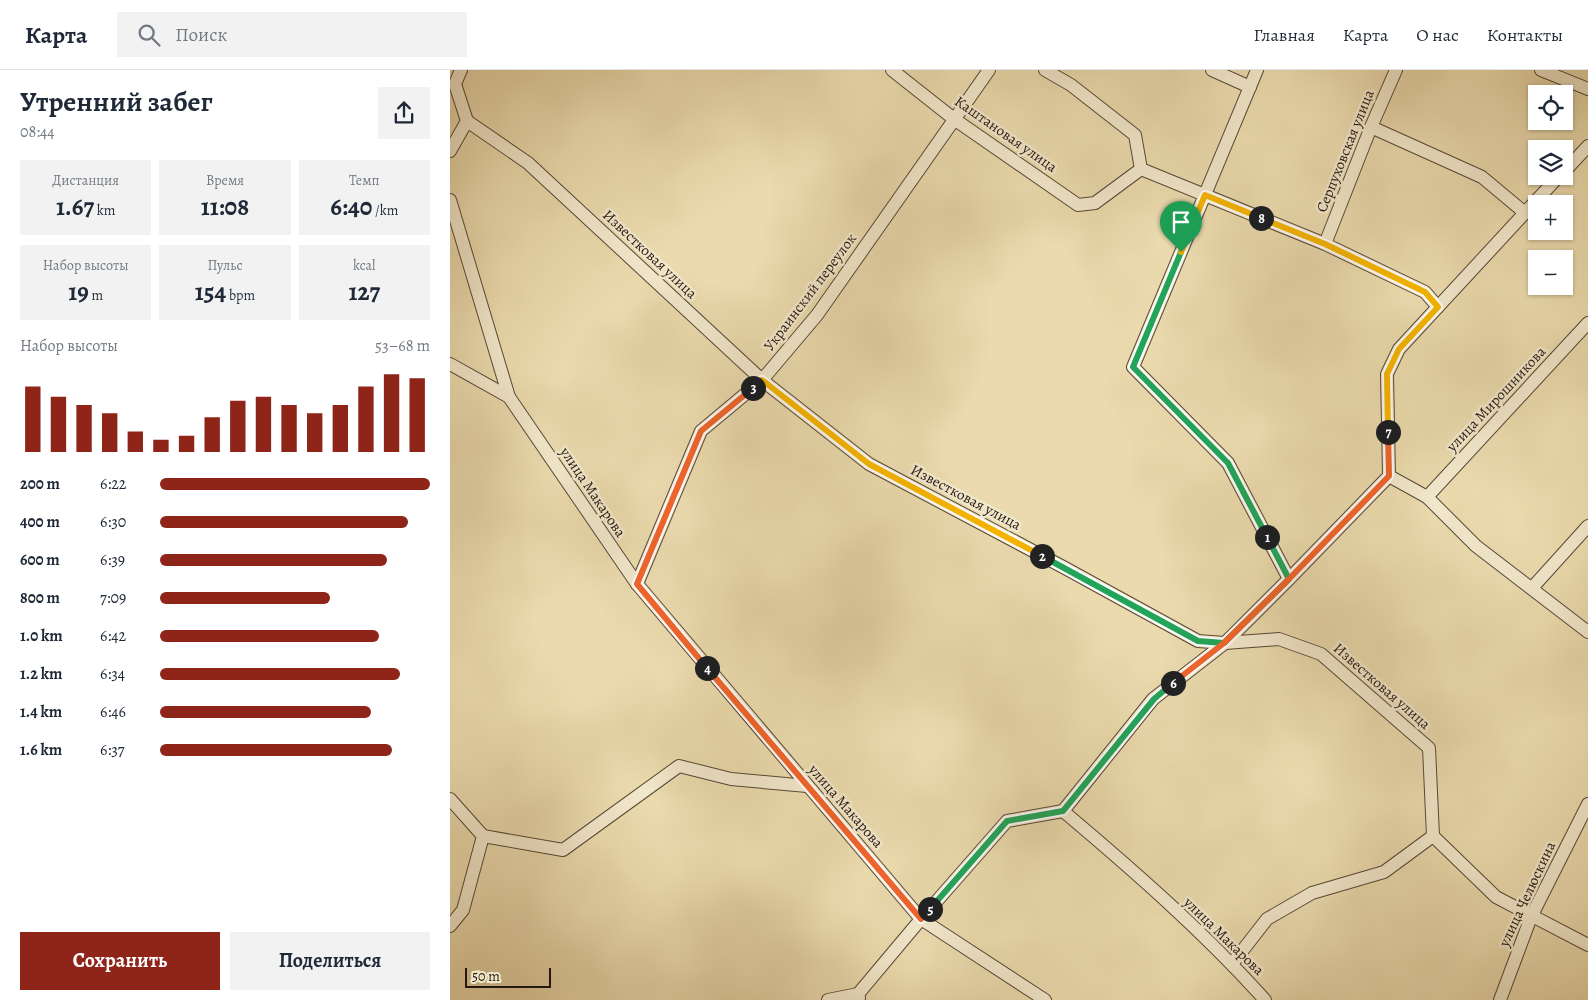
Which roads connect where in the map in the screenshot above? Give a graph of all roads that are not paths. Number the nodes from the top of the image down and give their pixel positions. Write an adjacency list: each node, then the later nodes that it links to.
1 (460, 70): 12 (street)
2 (892, 70): 11 (street, Каштановая улица)
3 (989, 70): 11 (street, Украинский переулок)
4 (1044, 70): 17 (street)
5 (1212, 70): 9 (street)
6 (1257, 70): 9 (street)
7 (1396, 70): 13 (street, Серпуховская улица)
8 (1542, 70): 10 (street)
9 (1250, 87): 19 (street)
10 (1588, 89)
11 (954, 119): 17 (street, Каштановая улица); 26 (street, Украинский переулок)
12 (468, 121): 15 (street); 26 (street, Известковая улица)
13 (1371, 127): 21 (street); 22 (street, Серпуховская улица)
14 (1588, 146): 16 (street)
15 (450, 149)
16 (1573, 162)
17 (1141, 169): 19 (street)
18 (1551, 185): 21 (street)
19 (1205, 195): 22 (street); 31 (street)
20 (450, 200): 27 (street)
21 (1525, 213): 23 (street)
22 (1325, 244): 23 (street)
23 (1438, 307): 28 (street)
24 (1588, 323): 29 (street, улица Мирошникова)
25 (450, 364): 27 (street, улица Макарова)
26 (762, 380): 32 (street, Украинский переулок); 35 (street, Известковая улица)
27 (509, 397): 32 (street, улица Макарова)
28 (1389, 476): 29 (street); 31 (street)
29 (1427, 497): 33 (street)
30 (1588, 526): 33 (street)
31 (1289, 579): 35 (street)
32 (637, 584): 36 (street, улица Макарова)
33 (1532, 588): 34 (street)
34 (1588, 632)
35 (1224, 643): 39 (street); 41 (street, Известковая улица)
36 (807, 786): 40 (street); 43 (street, улица Макарова)
37 (450, 799): 40 (street)
38 (1588, 804): 42 (street, улица Челюскина)
39 (1063, 811): 43 (street); 46 (street, улица Макарова)
40 (483, 836): 44 (street)
41 (1433, 836): 42 (street); 46 (street)
42 (1531, 917): 45 (street); 51 (street, улица Челюскина)
43 (921, 919): 47 (street); 49 (street, улица Макарова)
44 (450, 926)
45 (1588, 945)
46 (1232, 964): 50 (street, улица Макарова)
47 (857, 998): 48 (street)
48 (828, 1000)
49 (1045, 1000)
50 (1264, 1000)
51 (1500, 1000)

